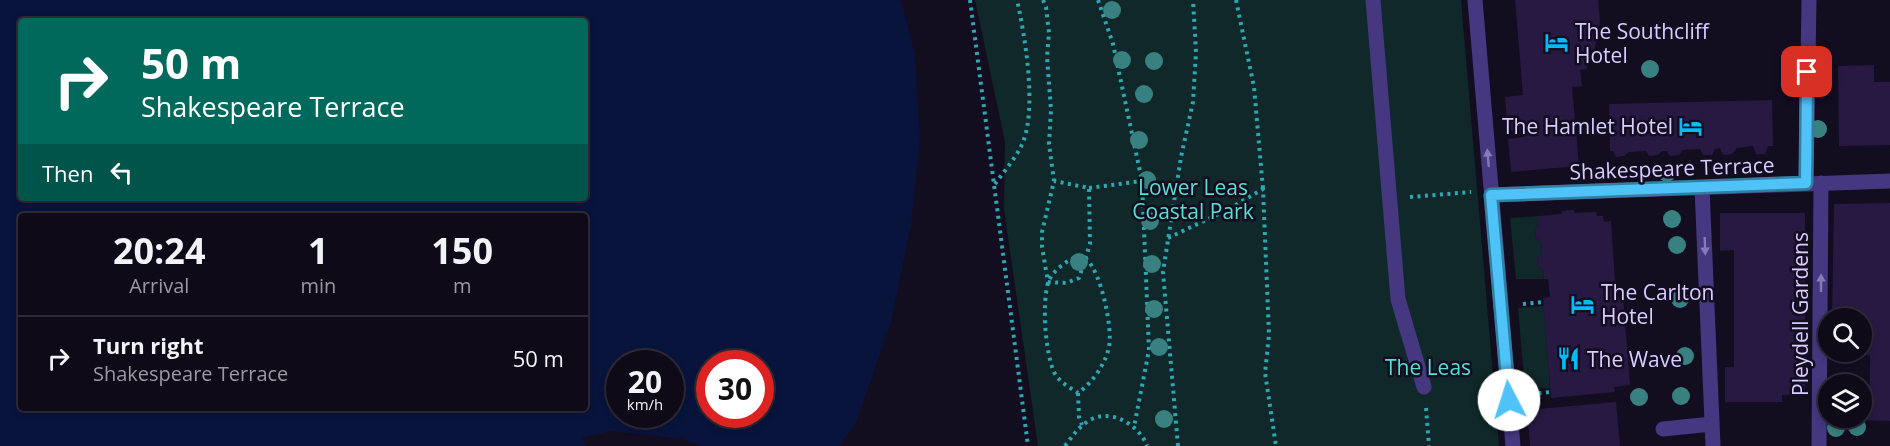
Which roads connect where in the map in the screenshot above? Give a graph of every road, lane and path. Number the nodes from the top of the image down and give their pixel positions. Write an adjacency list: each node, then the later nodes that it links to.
1 (970, 0): 14 (path)
2 (1017, 0): 14 (path)
3 (1043, 0): 10 (path)
4 (1098, 0): 11 (path)
5 (1193, 0): 20 (path)
6 (1236, 0): 17 (path)
7 (1373, 0): 25 (street)
8 (1475, 0): 18 (street, one-way to 8)
9 (1809, 0): 13 (street, Pleydell Gardens)
10 (1054, 181): 15 (path); 22 (path)
11 (1142, 181): 15 (path); 31 (path)
12 (1890, 181): 13 (street, Shakespeare Terrace)
13 (1814, 183): 16 (street, Shakespeare Terrace); 41 (street, Pleydell Gardens, one-way to 13)
14 (994, 185): 33 (path)
15 (1089, 188): 21 (path)
16 (1702, 188): 18 (street, Shakespeare Terrace); 29 (street, one-way to 29)
17 (1263, 189): 20 (path); 37 (path)
18 (1491, 195): 19 (path); 39 (street)
19 (1409, 197)
20 (1168, 238): 36 (path)
21 (1086, 259): 22 (path); 22 (path); 27 (path)
22 (1048, 282): 27 (path)
23 (1544, 302): 24 (path)
24 (1517, 304)
25 (1424, 387): 38 (path)
26 (1550, 392): 28 (path)
27 (1078, 393): 30 (path)
28 (1526, 394)
29 (1712, 424): 32 (street); 40 (street)
30 (1082, 425): 31 (path); 34 (path)
31 (1134, 427): 35 (path)
32 (1664, 429)
33 (1028, 446)
34 (1065, 446)
35 (1147, 446)
36 (1178, 446)
37 (1276, 446)
38 (1430, 446)
39 (1513, 446)
40 (1713, 446)
41 (1820, 446)

